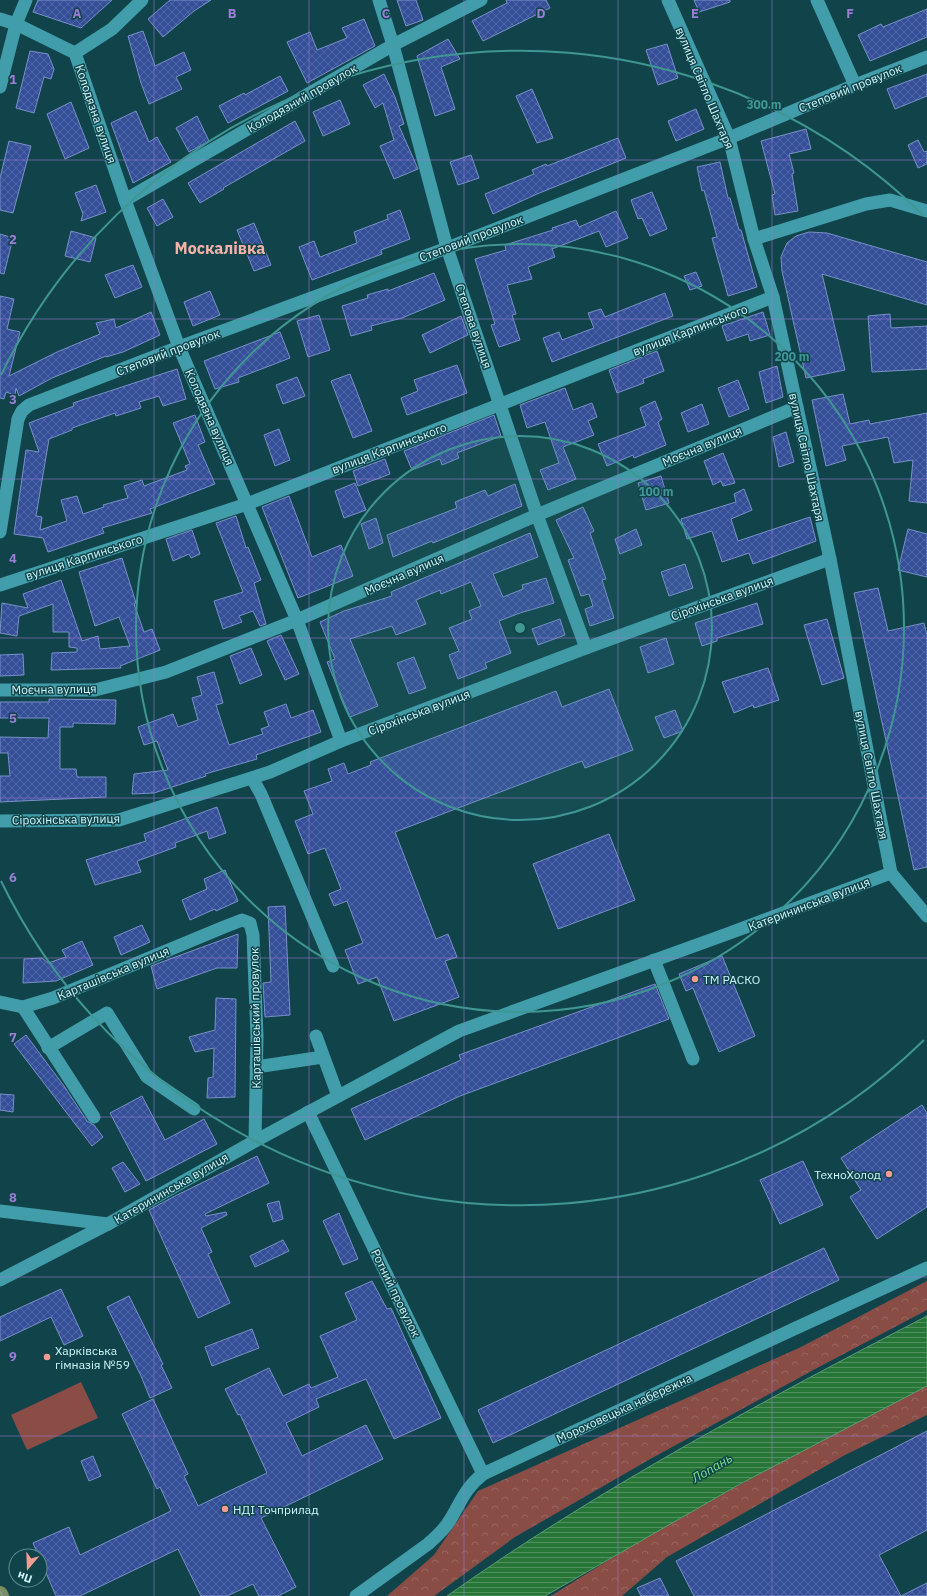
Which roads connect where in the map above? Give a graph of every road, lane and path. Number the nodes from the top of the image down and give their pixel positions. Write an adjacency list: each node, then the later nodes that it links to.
1 (26, 0): 8 (street)
2 (142, 0): 10 (street)
3 (379, 0): 9 (street, Степова вулиця)
4 (480, 0): 9 (street, Колодязний провулок)
5 (668, 0): 14 (street, вулиця Світло Шахтаря)
6 (817, 0): 12 (street)
7 (0, 19): 8 (street, Колодязна вулиця)
8 (16, 24): 10 (street, Колодязна вулиця); 13 (street)
9 (393, 45): 15 (street, Колодязний провулок); 18 (street, Степова вулиця)
10 (75, 53): 15 (street, Колодязна вулиця)
11 (927, 57): 12 (street, Степовий провулок)
12 (855, 84): 14 (street, Степовий провулок)
13 (0, 87)
14 (729, 138): 17 (street, вулиця Світло Шахтаря); 18 (street, Степовий провулок)
15 (125, 200): 20 (street, Колодязна вулиця)
16 (927, 211): 17 (street)
17 (754, 239): 19 (street, вулиця Світло Шахтаря)
18 (447, 248): 20 (street, Степовий провулок); 21 (street, Степова вулиця)
19 (773, 297): 21 (street, вулиця Карпинського); 22 (street, вулиця Світло Шахтаря)
20 (179, 347): 23 (street, Колодязна вулиця); 25 (street, Степовий провулок)
21 (500, 404): 23 (street, вулиця Карпинського); 24 (street, Степова вулиця)
22 (797, 407): 24 (street, Моєчна вулиця); 26 (street, вулиця Світло Шахтаря)
23 (247, 504): 27 (street, вулиця Карпинського); 28 (street, Колодязна вулиця)
24 (537, 515): 28 (street, Моєчна вулиця); 29 (street, Степова вулиця)
25 (0, 532)
26 (830, 559): 29 (street, Сірохінська вулиця); 34 (street, вулиця Світло Шахтаря)
27 (0, 585)
28 (297, 620): 30 (street, Моєчна вулиця); 31 (street, Колодязна вулиця)
29 (586, 648): 31 (street, Сірохінська вулиця)
30 (0, 690)
31 (341, 741): 32 (street, Сірохінська вулиця)
32 (252, 778): 33 (street, Сірохінська вулиця); 38 (street)
33 (0, 821)
34 (891, 873): 35 (street, вулиця Світло Шахтаря); 37 (street, Катерининська вулиця)
35 (927, 916)
36 (224, 926): 40 (street, Карташівська вулиця); 45 (street, Карташівський провулок)
37 (654, 960): 44 (street); 46 (street, Катерининська вулиця)
38 (333, 966)
39 (0, 1002): 40 (street)
40 (23, 1008): 42 (street)
41 (316, 1036): 43 (street)
42 (48, 1048): 47 (street); 49 (street)
43 (323, 1057): 45 (street); 46 (street)
44 (693, 1058)
45 (256, 1067): 50 (street, Карташівський провулок)
46 (338, 1096): 48 (street, Катерининська вулиця)
47 (194, 1109)
48 (308, 1112): 50 (street, Катерининська вулиця); 55 (street, Ротний провулок)
49 (94, 1117)
50 (255, 1141): 52 (street, Катерининська вулиця)
51 (0, 1211): 52 (street, Катерининська вулиця)
52 (108, 1224): 54 (street)
53 (927, 1268): 55 (street, Мороховецька набережна)
54 (0, 1280)
55 (483, 1474): 56 (street, Мороховецька набережна)
56 (356, 1596)

